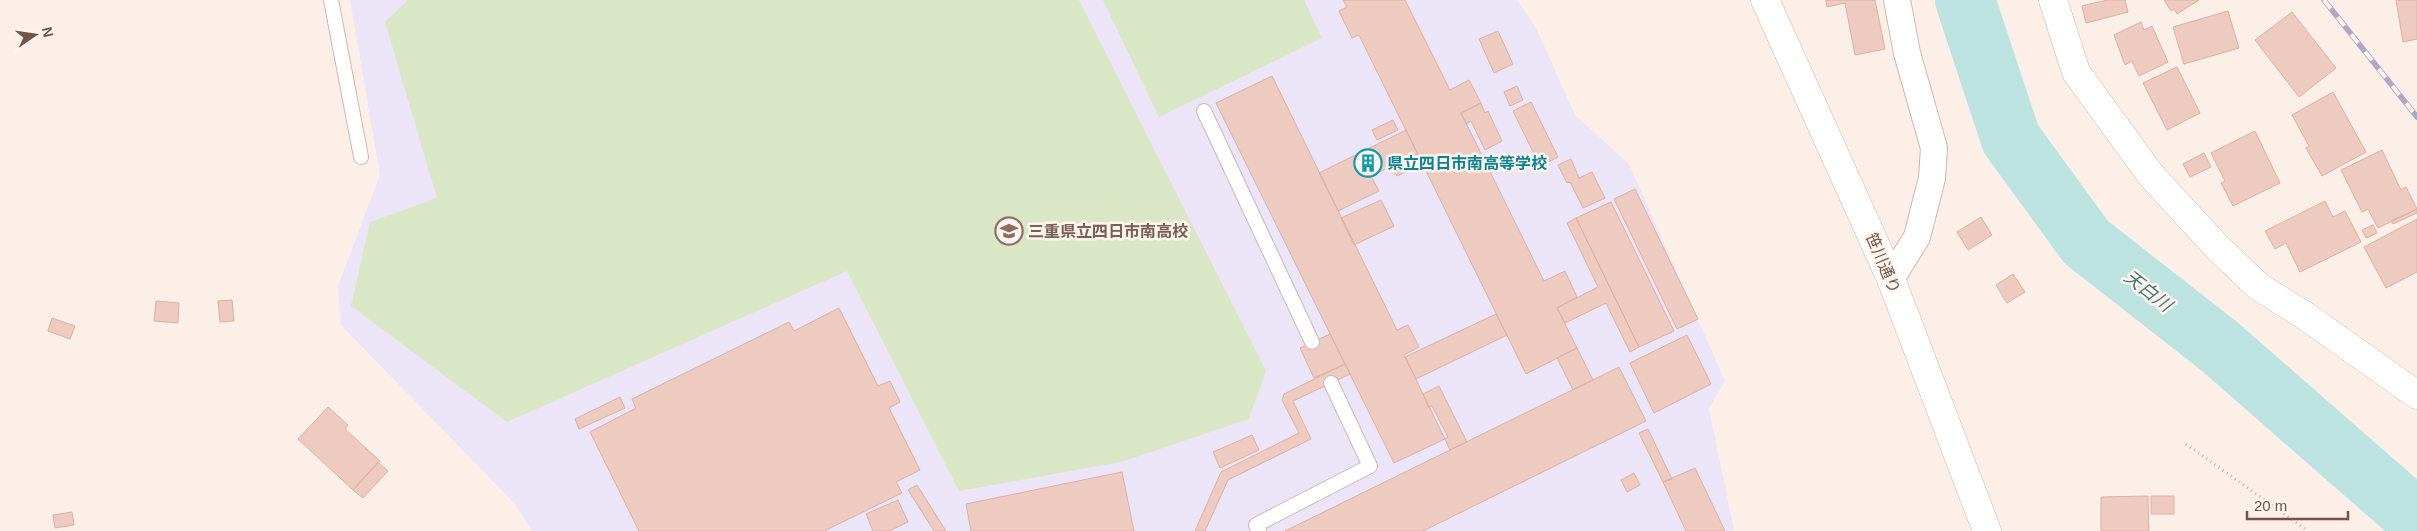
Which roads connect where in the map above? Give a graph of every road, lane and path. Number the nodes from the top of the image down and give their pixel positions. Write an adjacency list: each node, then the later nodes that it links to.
1 (331, 0): 6 (lane)
2 (1765, 0): 7 (street, 笹川通り)
3 (1897, 0): 7 (street)
4 (2053, 0): 10 (street)
5 (1204, 111): 8 (lane)
6 (361, 157)
7 (1891, 279): 13 (street, 笹川通り)
8 (1312, 342)
9 (1331, 382): 12 (lane)
10 (2417, 395)
11 (2186, 444): 14 (path)
12 (1259, 531)
13 (1987, 531)
14 (2308, 531)

